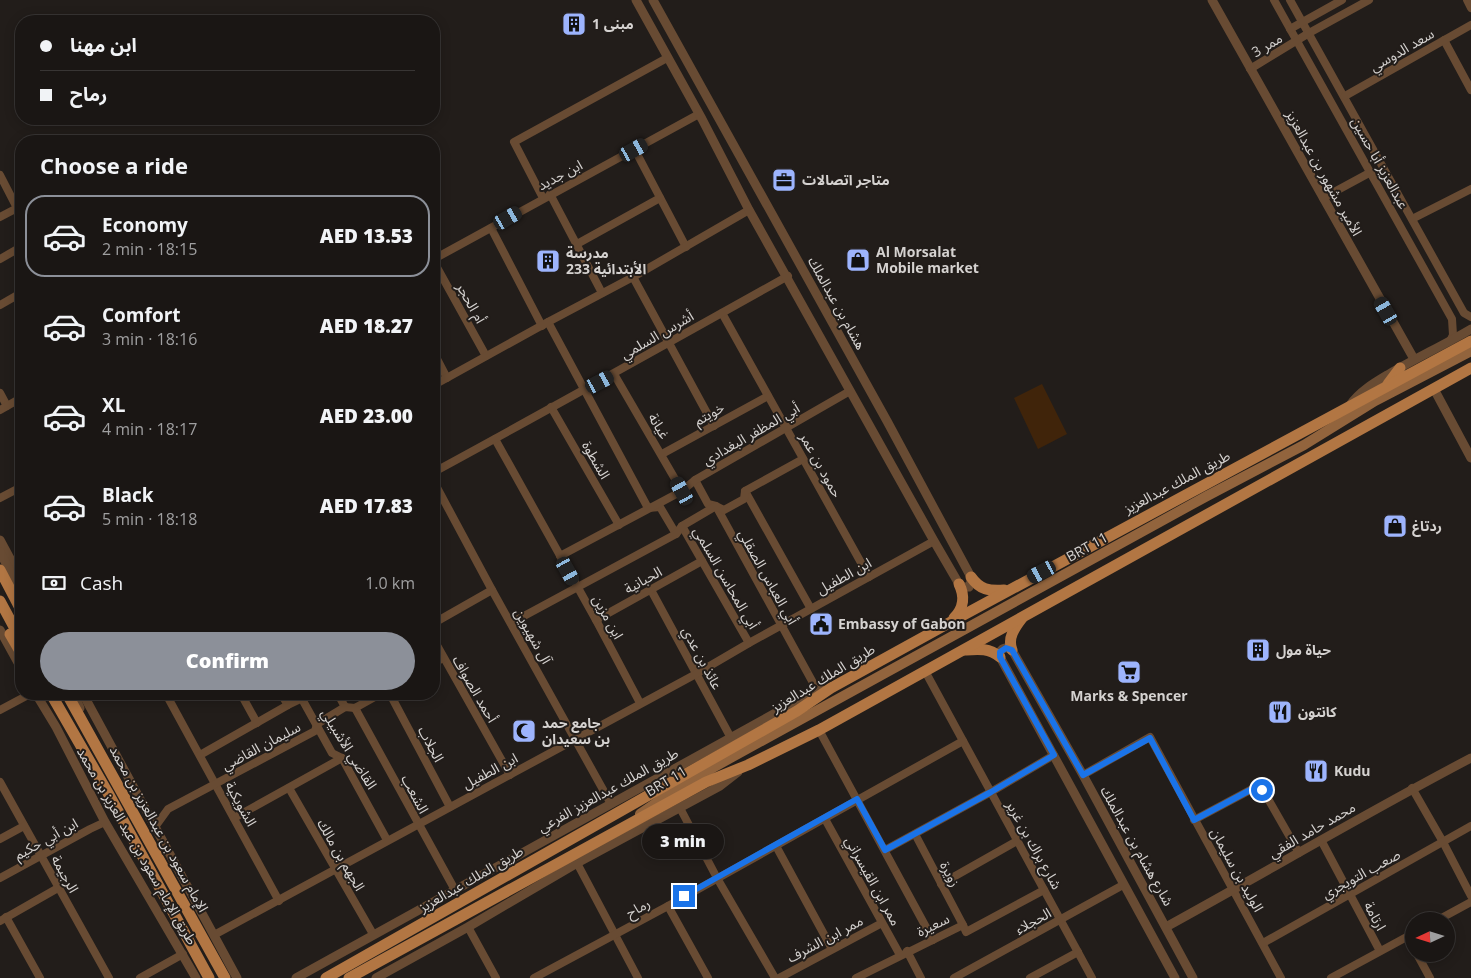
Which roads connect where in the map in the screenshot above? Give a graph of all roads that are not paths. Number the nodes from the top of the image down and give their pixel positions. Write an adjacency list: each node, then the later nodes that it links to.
1 (636, 0): 10 (street)
2 (1212, 0): 18 (street, الأمير مشهور بن عبدالعزيز)
3 (1274, 0): 13 (street, عبدالعزيز أبا حسين)
4 (1290, 0): 11 (street, عبدالعزيز أبا حسين)
5 (1342, 0): 11 (street)
6 (1369, 0): 14 (street, ممر 3)
7 (1466, 0): 9 (street)
8 (655, 4): 10 (street); 21 (street, هشام بن عبدالملك)
9 (1471, 8)
10 (645, 16): 17 (street)
11 (1302, 22): 13 (street); 14 (street, عبدالعزيز أبا حسين)
12 (1471, 25): 16 (street, سعد الدوسي)
13 (1290, 29): 15 (street, عبدالعزيز أبا حسين)
14 (1309, 34): 15 (street, ممر 3); 20 (street, عبدالعزيز أبا حسين)
15 (1297, 40): 18 (street, ممر 3); 24 (street, عبدالعزيز أبا حسين)
16 (1444, 40): 19 (street); 20 (street, سعد الدوسي)
17 (667, 58): 22 (street); 27 (street)
18 (1250, 69): 29 (street, الأمير مشهور بن عبدالعزيز)
19 (1471, 90)
20 (1345, 96): 35 (street, عبدالعزيز أبا حسين)
21 (715, 111): 22 (street); 31 (street, هشام بن عبدالملك)
22 (701, 116): 23 (street, ابن جديد); 33 (street)
23 (634, 150): 27 (street, ابن جديد); 28 (street)
24 (1371, 172): 29 (street); 50 (street, عبدالعزيز أبا حسين)
25 (0, 175): 30 (street)
26 (1471, 190): 35 (street)
27 (547, 196): 36 (street, ابن جديد); 37 (street)
28 (660, 198): 37 (street); 38 (street)
29 (1323, 198): 58 (street, الأمير مشهور بن عبدالعزيز)
30 (15, 200)
31 (768, 207): 33 (street); 102 (street, هشام بن عبدالملك)
32 (15, 209): 34 (street)
33 (751, 213): 38 (street); 43 (street)
34 (0, 217)
35 (1412, 219): 49 (street, عبدالعزيز أبا حسين)
36 (491, 228): 40 (street, ابن جديد); 51 (street)
37 (578, 244): 45 (street)
38 (686, 246): 44 (street)
39 (15, 250): 41 (street)
40 (440, 257)
41 (0, 259)
42 (440, 271): 57 (street, أم الحجر)
43 (788, 276): 48 (street, أشرس السلمي); 68 (street)
44 (633, 277): 45 (street); 55 (street)
45 (602, 293): 51 (street)
46 (15, 298): 47 (street)
47 (0, 305)
48 (722, 313): 55 (street, أشرس السلمي); 70 (street, حمود بن عمر)
49 (1467, 315): 50 (street)
50 (1452, 319): 53 (street)
51 (545, 324): 57 (street); 67 (street)
52 (1471, 329): 53 (street)
53 (1450, 341): 58 (street)
54 (1471, 341): 65 (main road, طريق الملك عبدالعزيز)
55 (668, 342): 62 (street, أشرس السلمي); 76 (street)
56 (1471, 351): 71 (main road, BRT 11)
57 (486, 356): 63 (street)
58 (1414, 359): 60 (street)
59 (440, 365): 63 (street)
60 (1400, 368): 65 (main road); 73 (street)
61 (1471, 368): 66 (main road, طريق الملك عبدالعزيز)
62 (614, 374): 67 (street, أشرس السلمي); 79 (street, غيانة)
63 (447, 378): 64 (street)
64 (440, 382)
65 (1384, 389): 71 (main road); 73 (main road, طريق الملك عبدالعزيز)
66 (1434, 389): 80 (street); 112 (main road, طريق الملك عبدالعزيز)
67 (585, 390): 74 (street, أشرس السلمي); 90 (street)
68 (850, 391): 77 (street, أبي المظفر البغدادي); 95 (street)
69 (0, 393): 75 (street)
70 (768, 396): 76 (street, خويتم); 77 (street, حمود بن عمر)
71 (1375, 401): 165 (main road, BRT 11)
72 (15, 402): 75 (street)
73 (1350, 405): 108 (main road, طريق الملك عبدالعزيز)
74 (551, 407): 78 (street, أشرس السلمي); 91 (street, الشطوة)
75 (4, 408)
76 (714, 426): 79 (street, خويتم)
77 (787, 428): 81 (street, حمود بن عمر); 83 (street, أبي المظفر البغدادي)
78 (495, 440): 82 (street, أشرس السلمي); 97 (street, ابن مزين)
79 (662, 454): 85 (street, غيانة)
80 (1471, 458)
81 (803, 459): 86 (street); 101 (street, حمود بن عمر)
82 (440, 469)
83 (695, 480): 85 (street, أبي المظفر البغدادي); 89 (street, أبي العباس الصقلي)
84 (15, 490): 88 (street)
85 (682, 491): 90 (street, أبي المظفر البغدادي)
86 (745, 491): 89 (street); 111 (street)
87 (440, 493): 106 (street, آل شهيوين)
88 (0, 498)
89 (716, 506): 92 (street); 118 (street, أبي العباس الصقلي)
90 (648, 508): 91 (street, أبي المظفر البغدادي); 93 (street, أبي المحاسن السلمي)
91 (619, 525): 97 (street, أبي المظفر البغدادي)
92 (682, 526): 93 (street); 98 (street, أبي المحاسن السلمي)
93 (676, 534): 105 (street)
94 (0, 540): 99 (street)
95 (934, 541): 101 (street, ابن الطفيل); 104 (street)
96 (0, 552): 103 (street)
97 (560, 556): 105 (street, ابن مزين)
98 (702, 561): 107 (street, الحبانية); 122 (street, أبي المحاسن السلمي)
99 (15, 568)
100 (0, 570): 109 (main road)
101 (869, 577): 111 (street, ابن الطفيل)
102 (971, 577): 104 (street); 108 (main road)
103 (15, 581)
104 (959, 584): 117 (main road)
105 (577, 586): 115 (street, ابن مزين); 116 (street)
106 (492, 590): 114 (street); 116 (street, آل شهيوين)
107 (651, 590): 115 (street, الحبانية); 131 (street, عائذ بن عدي)
108 (1008, 590): 117 (main road, طريق الملك عبدالعزيز)
109 (15, 599)
110 (0, 602): 119 (main road)
111 (811, 609): 118 (street, ابن الطفيل)
112 (1023, 615): 123 (main road, طريق الملك عبدالعزيز); 124 (main road)
113 (0, 618): 121 (main road)
114 (440, 620)
115 (596, 620): 148 (street, ابن مزين)
116 (511, 623): 157 (street, آل شهيوين)
117 (950, 623): 132 (main road, طريق الملك عبدالعزيز)
118 (780, 626): 122 (street, ابن الطفيل); 133 (street, أبي العباس الصقلي)
119 (15, 629)
120 (0, 630): 126 (street)
121 (15, 643)
122 (749, 643): 131 (street, ابن الطفيل)
123 (963, 650): 127 (main road); 130 (main road, طريق الملك عبدالعزيز)
124 (1012, 650): 127 (street); 167 (street, شارع هشام بن عبدالملك)
125 (440, 652): 128 (street, أحمد الصواف)
126 (15, 657)
127 (1000, 657): 159 (street)
128 (443, 658): 129 (street); 166 (street, أحمد الصواف)
129 (440, 660)
130 (925, 672): 155 (main road, طريق الملك عبدالعزيز); 158 (street, شارع براك بن غرير)
131 (696, 674): 148 (street, ابن الطفيل); 156 (street, عائذ بن عدي)
132 (831, 688): 133 (street, طريق الملك عبدالعزيز الفرعي); 172 (main road, طريق الملك عبدالعزيز)
133 (817, 690): 156 (street, طريق الملك عبدالعزيز الفرعي)
134 (19, 700): 152 (street)
135 (40, 700): 181 (street, طريق الإمام سعود بن عبد العزيز بن محمد)
136 (54, 700): 237 (main road, الإمام سعود بن عبدالعزيز بن محمد)
137 (70, 700): 163 (main road, الإمام سعود بن عبدالعزيز بن محمد)
138 (77, 700): 163 (street)
139 (86, 700): 186 (street, الإمام سعود بن عبدالعزيز بن محمد)
140 (169, 700): 160 (street, الشويكية)
141 (244, 700): 153 (street)
142 (285, 700): 149 (street)
143 (300, 700): 149 (street, سليمان القاضي)
144 (303, 700): 154 (street, القاضي الأشبيلي)
145 (342, 700): 150 (street)
146 (369, 700): 151 (street)
147 (393, 700): 176 (street, الجلاب)
148 (640, 703): 157 (street, ابن الطفيل)
149 (288, 705): 153 (street, سليمان القاضي)
150 (346, 707): 151 (street); 154 (street, سليمان القاضي)
151 (355, 708): 183 (street, الشعب)
152 (0, 710)
153 (256, 723): 160 (street, سليمان القاضي)
154 (317, 724): 161 (street, القاضي الأشبيلي); 169 (street, سليمان القاضي)
155 (819, 730): 164 (main road, طريق الملك عبدالعزيز); 174 (street)
156 (730, 738): 175 (street, طريق الملك عبدالعزيز الفرعي)
157 (576, 739): 166 (street, ابن الطفيل); 175 (street, آل شهيوين)
158 (963, 740): 173 (street, شارع براك بن غرير); 174 (street, رماح)
159 (1054, 755): 173 (street); 202 (street)
160 (200, 756): 169 (street, الشويكية)
161 (342, 758): 170 (street); 189 (street, القاضي الأشبيلي)
162 (1471, 758): 171 (street, محمد حامد الفقي)
163 (103, 761): 238 (main road, الإمام سعود بن عبدالعزيز بن محمد)
164 (748, 765): 177 (street); 182 (main road, طريق الملك عبدالعزيز)
165 (716, 766): 172 (main road, BRT 11); 182 (main road, BRT 11)
166 (510, 775): 176 (street, ابن الطفيل)
167 (1083, 775): 180 (street, الوليد بن سليمان); 217 (street, شارع هشام بن عبدالملك)
168 (0, 782): 184 (street, الرجيمة)
169 (215, 785): 178 (street, الشويكية); 186 (street, سليمان القاضي)
170 (289, 788): 178 (street); 198 (street, الجهم بن مالك)
171 (1412, 788): 190 (street, محمد حامد الفقي); 192 (street)
172 (655, 791): 241 (main road, طريق الملك عبدالعزيز)
173 (991, 792): 187 (street); 191 (street, شارع براك بن غرير)
174 (857, 799): 179 (street, رماح); 194 (street)
175 (611, 804): 204 (street, طريق الملك عبدالعزيز الفرعي)
176 (450, 807): 183 (street, ابن الطفيل)
177 (680, 808): 197 (street); 200 (street)
178 (234, 818): 209 (street, الشويكية)
179 (825, 818): 193 (street, رماح); 215 (street, ممر ابن القيسراني)
180 (1194, 820): 195 (street); 206 (street, الوليد بن سليمان)
181 (105, 822): 196 (street, ابن أبي حكيم); 229 (street, طريق الإمام سعود بن عبد العزيز بن محمد)
182 (631, 822): 242 (main road, طريق الملك عبدالعزيز)
183 (418, 825): 189 (street, ابن الطفيل); 204 (street, الشعب)
184 (24, 826): 188 (street); 196 (street, الرجيمة)
185 (1471, 826): 192 (street, صعب التويجري)
186 (155, 827): 220 (street, الإمام سعود بن عبدالعزيز بن محمد)
187 (915, 834): 194 (street); 201 (street, زويرة)
188 (0, 839)
189 (388, 840): 198 (street, ابن الطفيل)
190 (1321, 840): 195 (street, محمد حامد الفقي); 207 (street, ارتامة)
191 (1017, 841): 201 (street); 205 (street, شارع براك بن غرير)
192 (1443, 842): 207 (street, صعب التويجري); 208 (street)
193 (776, 846): 200 (street, رماح); 225 (street)
194 (885, 850): 223 (street)
195 (1300, 853): 206 (street, محمد حامد الفقي)
196 (41, 856): 199 (street, ابن أبي حكيم); 203 (street, الرجيمة)
197 (577, 863): 218 (street); 221 (street)
198 (335, 871): 209 (street, ابن الطفيل); 219 (street, الجهم بن مالك)
199 (0, 878)
200 (717, 878): 211 (street, رماح); 248 (street)
201 (941, 884): 216 (street, زويرة)
202 (1123, 885): 214 (street, الحجلاء); 254 (street)
203 (58, 888): 213 (street); 234 (street, الرجيمة)
204 (454, 890): 219 (street, طريق الملك عبدالعزيز الفرعي)
205 (1044, 890): 214 (street, شارع براك بن غرير); 216 (street, سعيرة)
206 (1233, 890): 217 (street, محمد حامد الفقي); 224 (street, الوليد بن سليمان)
207 (1350, 895): 224 (street, صعب التويجري); 226 (street, ارتامة)
208 (1471, 896)
209 (279, 901): 220 (street, ابن الطفيل)
210 (1471, 902): 212 (street)
211 (668, 906): 221 (street, رماح); 247 (street)
212 (1453, 912)
213 (3, 919): 233 (street)
214 (1061, 920): 227 (street, شارع براك بن غرير); 232 (street, الحجلاء)
215 (882, 923): 225 (street, ممر ابن الشرف); 228 (street, ممر ابن القيسراني)
216 (963, 924): 223 (street, سعيرة)
217 (1166, 926): 255 (street, شارع هشام بن عبدالملك)
218 (468, 927): 231 (street); 244 (street)
219 (373, 934): 240 (street, طريق الملك عبدالعزيز الفرعي)
220 (214, 935): 239 (street, الإمام سعود بن عبدالعزيز بن محمد)
221 (614, 935): 245 (street, رماح); 246 (street)
222 (1405, 938): 226 (street)
223 (933, 940): 228 (street, سعيرة)
224 (1263, 943): 256 (street, الوليد بن سليمان)
225 (832, 949): 249 (street, ممر ابن الشرف)
226 (1380, 951): 257 (street)
227 (1078, 952): 252 (street); 253 (street, شارع براك بن غرير)
228 (903, 953): 250 (street, سعيرة); 251 (street, ممر ابن القيسراني)
229 (183, 954): 235 (street); 236 (street, طريق الإمام سعود بن عبد العزيز بن محمد)
230 (1421, 962): 258 (street)
231 (392, 974): 243 (street)
232 (959, 977)
233 (40, 978)
234 (109, 978)
235 (140, 978)
236 (196, 978)
237 (209, 978)
238 (225, 978)
239 (237, 978)
240 (296, 978)
241 (326, 978)
242 (349, 978)
243 (376, 978)
244 (496, 978)
245 (534, 978)
246 (638, 978)
247 (708, 978)
248 (775, 978)
249 (779, 978)
250 (856, 978)
251 (921, 978)
252 (1030, 978)
253 (1092, 978)
254 (1175, 978)
255 (1194, 978)
256 (1281, 978)
257 (1330, 978)
258 (1430, 978)

